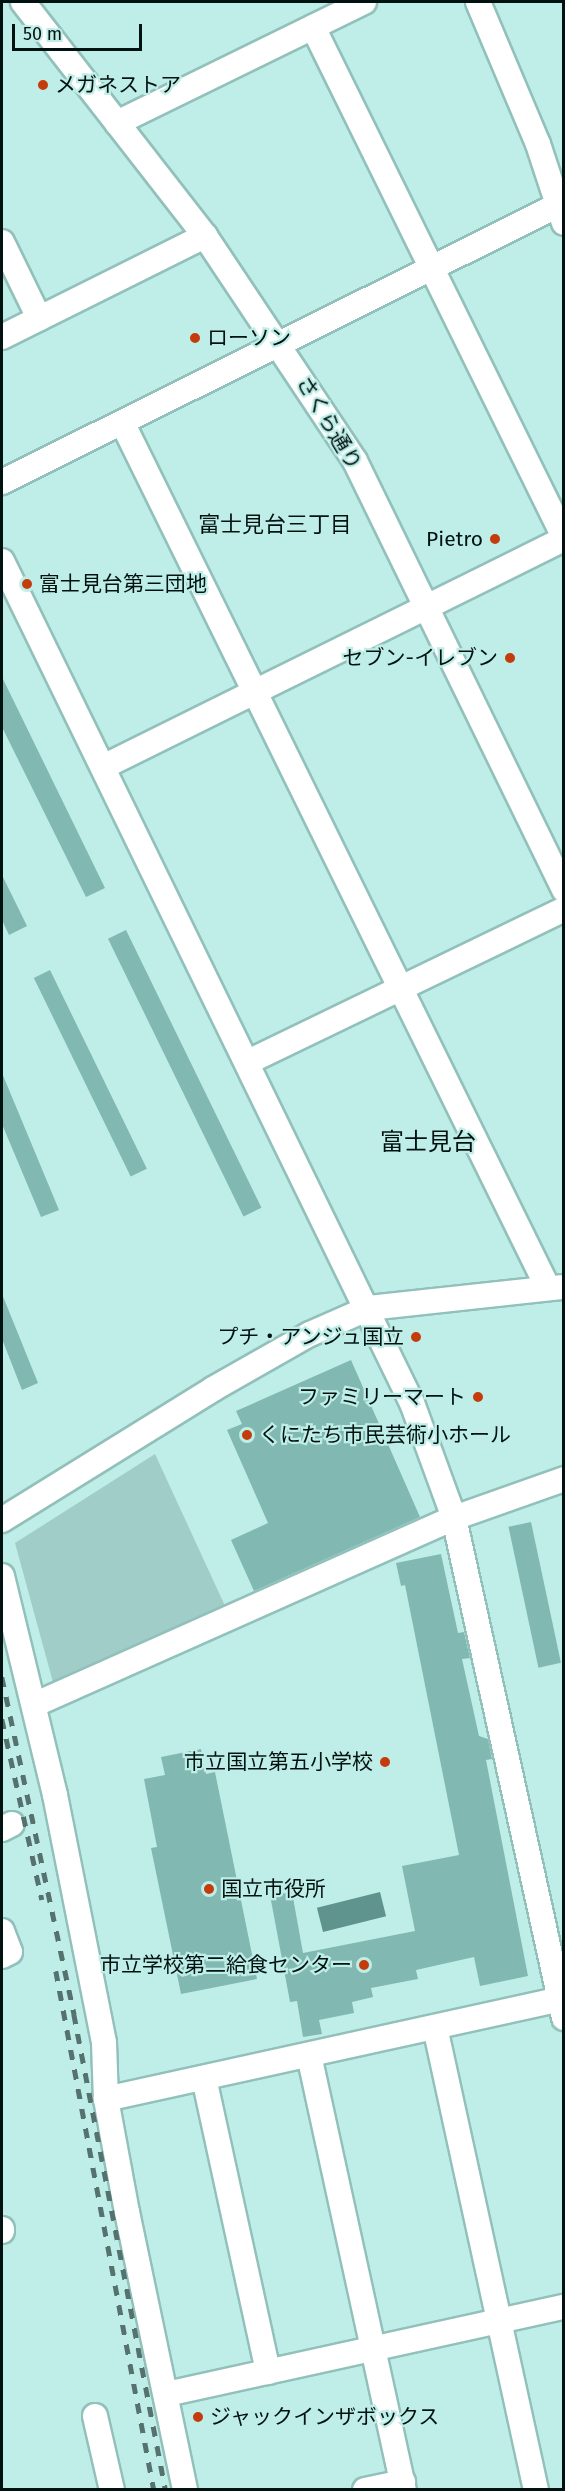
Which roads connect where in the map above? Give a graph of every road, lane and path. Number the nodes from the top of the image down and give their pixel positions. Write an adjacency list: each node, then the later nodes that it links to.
1 (15, 2): 5 (street)
2 (23, 2): 7 (street, さくら通り)
3 (364, 2): 6 (street)
4 (485, 4): 8 (street)
5 (2, 8)
6 (313, 27): 7 (street); 11 (street)
7 (117, 123): 9 (street, さくら通り)
8 (562, 210): 11 (street)
9 (205, 236): 12 (street); 14 (street, さくら通り)
10 (2, 242): 12 (street)
11 (432, 269): 14 (street); 17 (street)
12 (39, 318): 13 (street)
13 (2, 337)
14 (280, 344): 15 (street); 19 (street, さくら通り)
15 (123, 424): 16 (street); 20 (street)
16 (2, 482)
17 (564, 538): 19 (street)
18 (2, 561): 21 (street)
19 (424, 607): 20 (street); 22 (street, さくら通り)
20 (255, 692): 21 (street); 24 (street)
21 (103, 766): 25 (street)
22 (560, 874)
23 (564, 909): 24 (street)
24 (400, 987): 25 (street); 26 (street)
25 (248, 1062): 27 (street)
26 (556, 1287): 27 (street)
27 (369, 1308): 29 (street); 30 (street)
28 (564, 1479): 29 (street)
29 (454, 1518): 32 (street); 35 (street)
30 (2, 1520)
31 (2, 1576): 32 (street)
32 (36, 1704): 39 (street)
33 (2, 1931): 34 (street)
34 (2, 1956)
35 (562, 2006): 36 (street)
36 (435, 2028): 37 (street); 41 (street)
37 (309, 2055): 38 (street); 42 (street)
38 (204, 2078): 39 (street); 43 (street)
39 (106, 2099): 44 (street)
40 (564, 2307): 41 (street)
41 (503, 2320): 42 (street); 50 (street)
42 (375, 2348): 43 (street); 46 (street)
43 (268, 2372): 44 (street)
44 (167, 2394): 48 (street)
45 (95, 2416): 47 (street)
46 (403, 2486): 49 (street)
47 (112, 2490)
48 (185, 2490)
49 (365, 2490)
50 (536, 2490)

